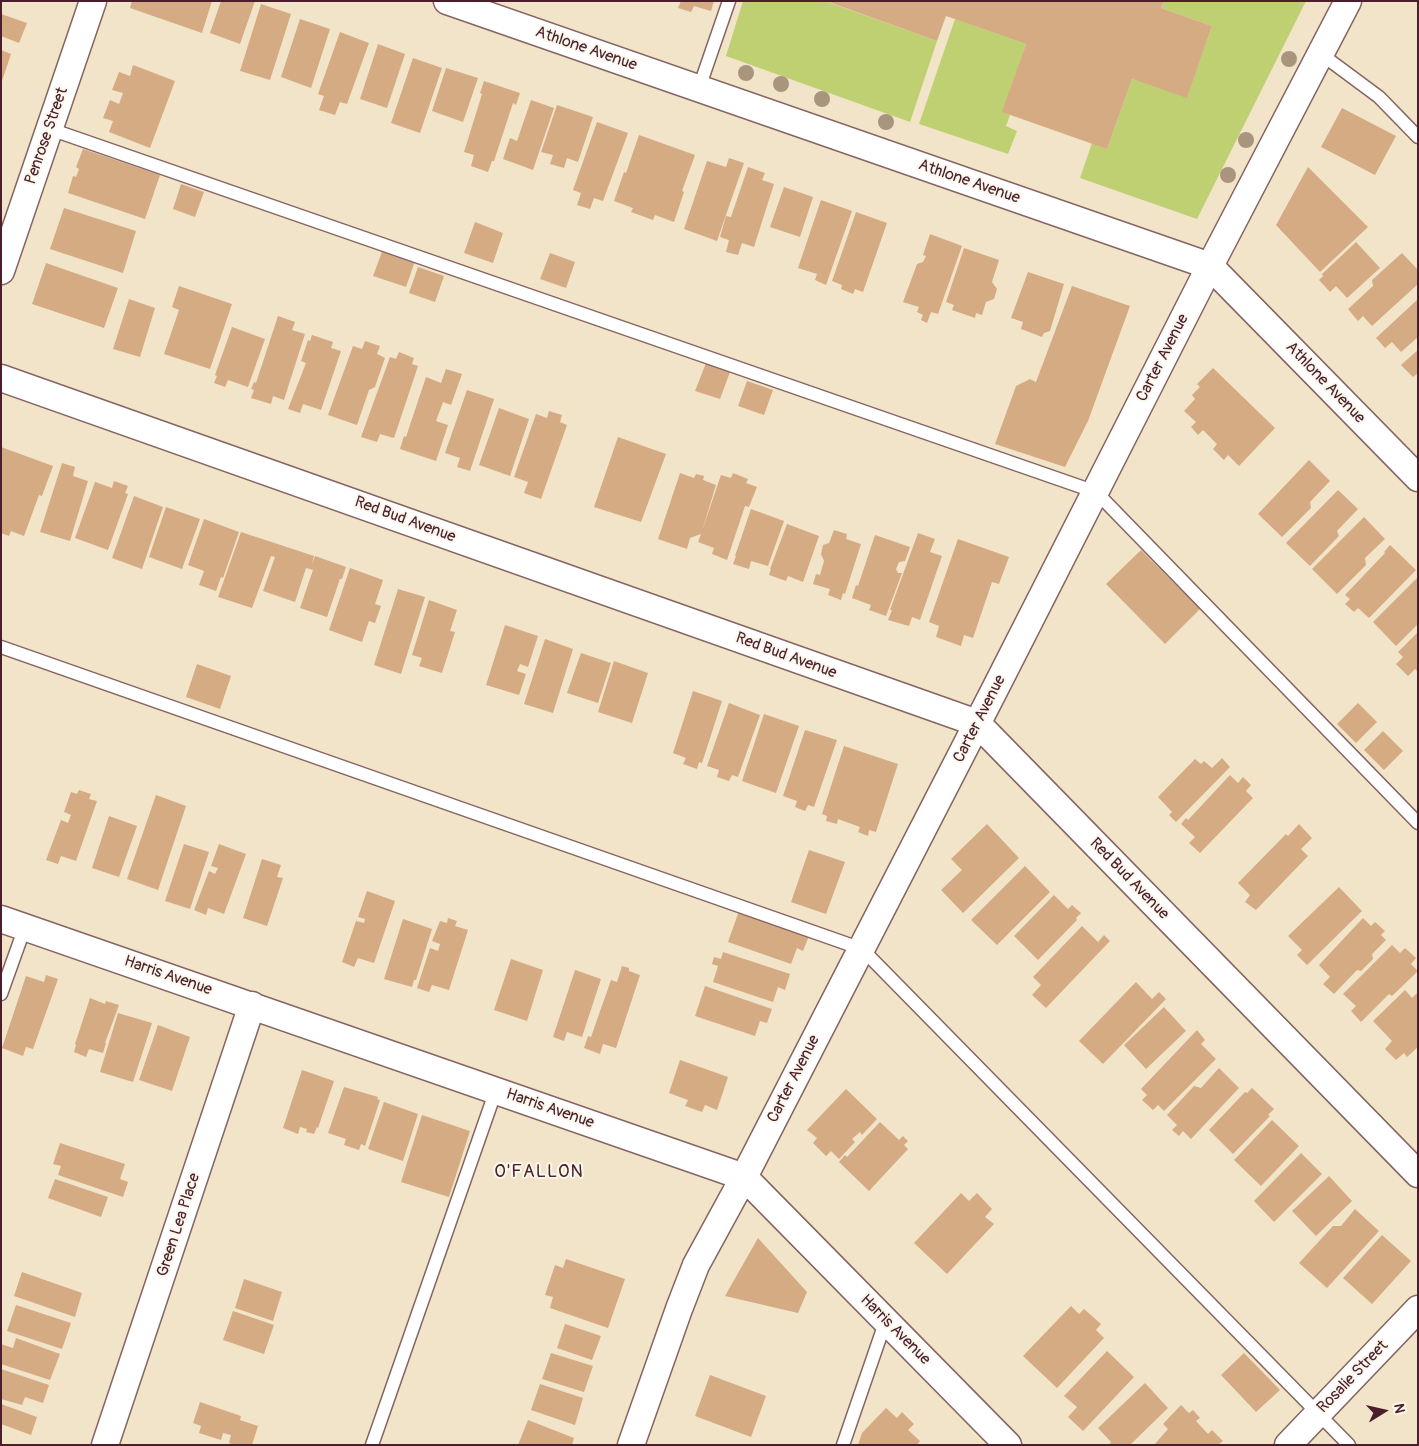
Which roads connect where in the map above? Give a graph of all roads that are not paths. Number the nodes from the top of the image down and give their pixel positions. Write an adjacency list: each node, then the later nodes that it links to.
1 (93, 1): 7 (street, Penrose Street)
2 (447, 1): 6 (street, Athlone Avenue)
3 (729, 1): 6 (lane)
4 (1348, 1): 5 (street, Carter Avenue)
5 (1321, 54): 8 (lane); 9 (street, Carter Avenue)
6 (699, 88): 9 (street, Athlone Avenue)
7 (50, 129): 10 (street, Penrose Street); 13 (lane)
8 (1418, 136)
9 (1210, 266): 12 (street, Athlone Avenue); 13 (street, Carter Avenue)
10 (1, 271)
11 (1, 378): 15 (street, Red Bud Avenue)
12 (1418, 478)
13 (1096, 492): 15 (street, Carter Avenue); 16 (lane)
14 (1, 647): 18 (lane)
15 (977, 723): 18 (street, Carter Avenue); 22 (street, Red Bud Avenue)
16 (1418, 822)
17 (13, 923): 19 (lane); 20 (street, Harris Avenue)
18 (862, 949): 23 (street, Carter Avenue); 26 (lane)
19 (1, 994)
20 (252, 1005): 21 (street, Harris Avenue); 27 (street, Green Lea Place)
21 (496, 1090): 23 (street, Harris Avenue); 28 (lane)
22 (1418, 1174)
23 (744, 1177): 25 (street, Harris Avenue); 29 (street, Carter Avenue)
24 (1418, 1310): 26 (street, Rosalie Street)
25 (886, 1320): 30 (lane); 31 (street, Harris Avenue)
26 (1318, 1413): 32 (street, Rosalie Street); 33 (lane)
27 (105, 1445)
28 (372, 1445)
29 (631, 1445)
30 (843, 1445)
31 (1008, 1445)
32 (1288, 1445)
33 (1349, 1445)

